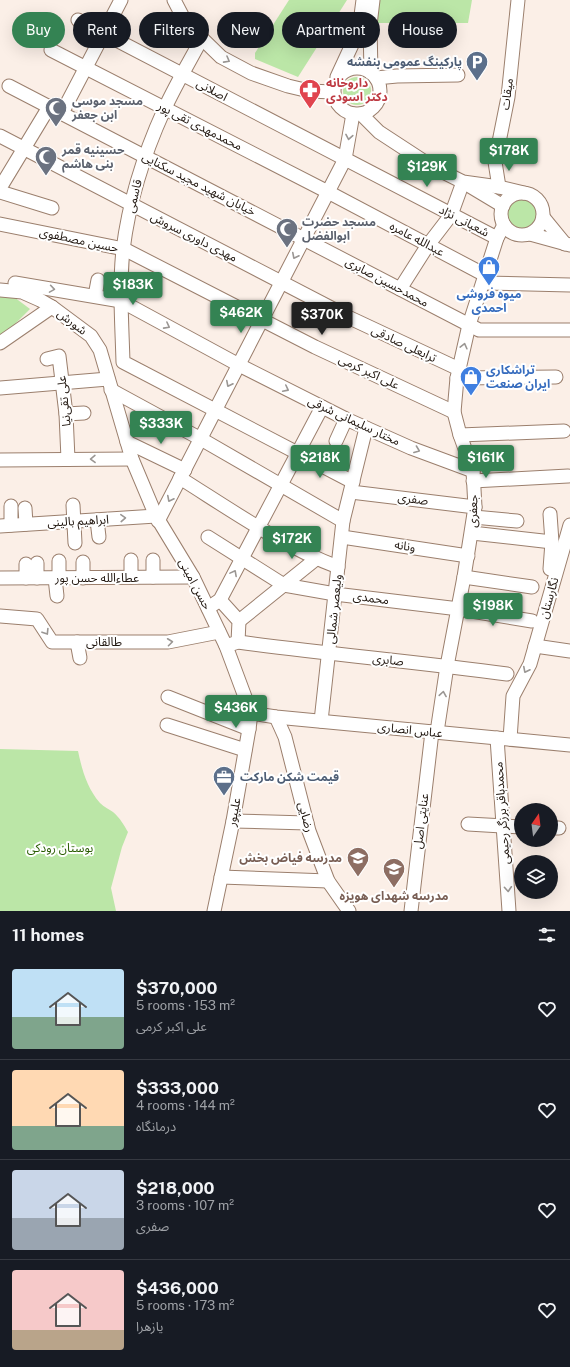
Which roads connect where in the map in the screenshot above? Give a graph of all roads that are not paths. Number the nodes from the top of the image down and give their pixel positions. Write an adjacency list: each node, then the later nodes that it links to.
1 (122, 0): 6 (street)
2 (174, 0): 16 (street, one-way to 16)
3 (363, 0): 16 (street)
4 (373, 0): 14 (street)
5 (518, 0): 25 (street, میقات)
6 (115, 12)
7 (131, 47): 12 (street, اصلانی)
8 (96, 48): 11 (street)
9 (197, 48): 12 (street, قاسمی)
10 (51, 50): 11 (street, محمدمهدی تقی پور)
11 (86, 68): 18 (street, محمدمهدی تقی پور); 19 (street)
12 (183, 74): 18 (street, قاسمی); 24 (street, اصلانی)
13 (458, 75): 14 (street)
14 (373, 76): 16 (street); 20 (street)
15 (8, 86): 17 (street, خیابان شهید مجید سکنایی)
16 (334, 88): 20 (street)
17 (50, 107): 19 (street, خیابان شهید مجید سکنایی); 22 (street)
18 (165, 108): 23 (street, قاسمی); 31 (street, محمدمهدی تقی پور)
19 (62, 113): 23 (street, خیابان شهید مجید سکنایی)
20 (357, 114): 24 (street, one-way to 24); 26 (street)
21 (0, 136): 22 (street, مهدی داوری سروش)
22 (24, 148): 29 (street); 33 (street, مهدی داوری سروش)
23 (145, 156): 33 (street, قاسمی); 42 (street, خیابان شهید مجید سکنایی)
24 (345, 159): 31 (street); 36 (street, شعبانی نژاد)
25 (495, 162): 27 (street); 28 (street, میقات)
26 (463, 182): 27 (street); 34 (street); 36 (street)
27 (479, 184): 28 (street)
28 (499, 187): 32 (street)
29 (0, 188)
30 (0, 192): 35 (street)
31 (328, 192): 42 (street); 43 (street, عبدالله عامره)
32 (524, 193): 34 (street); 37 (street)
33 (131, 204): 45 (street, قاسمی); 49 (street, مهدی داوری سروش)
34 (503, 206): 39 (street)
35 (52, 208)
36 (451, 215): 41 (street, شعبانی نژاد); 43 (street)
37 (543, 217): 40 (street); 44 (street)
38 (0, 224): 45 (street, حسین مصطفوی)
39 (504, 225): 40 (street); 41 (street, جعفری)
40 (530, 234): 44 (street)
41 (497, 238): 46 (street, جعفری)
42 (304, 239): 49 (street, one-way to 49); 51 (street, محمدحسین صابری)
43 (428, 245): 46 (street, عبدالله عامره); 51 (street)
44 (568, 245)
45 (124, 249): 54 (street, قاسمی); 58 (street, حسین مصطفوی)
46 (484, 279): 50 (street); 59 (street, جعفری)
47 (98, 280): 53 (street)
48 (0, 281): 53 (street, مختار سلیمانی شرقی, one-way to 53)
49 (282, 282): 56 (street); 58 (street)
50 (570, 284)
51 (400, 289): 59 (street, محمدحسین صابری)
52 (0, 290): 55 (street, شورش)
53 (95, 296): 54 (street, مختار سلیمانی شرقی)
54 (121, 301): 63 (street, مختار سلیمانی شرقی, one-way to 63); 70 (street, قاسمی)
55 (52, 307): 61 (street); 67 (street, شورش)
56 (335, 310)
57 (350, 318): 64 (street, ترابعلی صادقی)
58 (262, 320): 63 (street); 71 (street, علی اکبر کرمی)
59 (469, 325): 60 (street, محمدحسین صابری); 64 (street, جعفری, one-way to 59)
60 (570, 330)
61 (0, 343)
62 (47, 359): 66 (street, علی تقی‌نیا)
63 (239, 365): 69 (street, مختار سلیمانی شرقی, one-way to 69); 70 (street, one-way to 70)
64 (458, 373): 65 (street); 71 (street, جعفری)
65 (556, 377)
66 (62, 383): 67 (street); 68 (street); 73 (street, علی تقی‌نیا)
67 (110, 385): 78 (street); 80 (street, حسن امینی)
68 (0, 388)
69 (322, 407): 74 (street, مختار سلیمانی شرقی); 81 (street)
70 (216, 410): 78 (street); 81 (street)
71 (454, 412): 77 (street, جعفری)
72 (84, 413): 73 (street)
73 (66, 414): 82 (street, علی تقی‌نیا)
74 (346, 419): 75 (street, مختار سلیمانی شرقی); 79 (street)
75 (366, 428): 86 (street, مختار سلیمانی شرقی, one-way to 86); 89 (street, ولیعصر شمالی)
76 (564, 431): 77 (street)
77 (460, 435): 86 (street, جعفری)
78 (201, 439): 85 (street); 88 (street)
79 (336, 441)
80 (127, 442): 83 (street, حسن امینی); 85 (street)
81 (298, 453): 88 (street); 89 (street, صفری)
82 (68, 459): 83 (street, one-way to 82); 84 (street)
83 (132, 459): 95 (street, حسن امینی)
84 (0, 460)
85 (182, 474): 95 (street, one-way to 95); 103 (street)
86 (473, 476): 87 (street); 93 (street, جعفری)
87 (568, 476)
88 (281, 485): 99 (street); 103 (street)
89 (352, 487): 93 (street, صفری); 99 (street, ولیعصر شمالی)
90 (72, 505): 97 (street)
91 (11, 506): 101 (street)
92 (25, 508): 100 (street)
93 (475, 512): 98 (street); 104 (street, جعفری)
94 (550, 514): 108 (street)
95 (157, 519): 96 (street, ابراهیم بالینی, one-way to 95); 123 (street, حسن امینی)
96 (97, 520): 97 (street, ابراهیم بالینی); 105 (street)
97 (74, 521): 100 (street, ابراهیم بالینی); 109 (street)
98 (517, 521)
99 (343, 522): 107 (street, ولیعصر شمالی)
100 (26, 524): 101 (street, ابراهیم بالینی)
101 (6, 525)
102 (570, 525): 110 (street, نگارستان)
103 (259, 527): 112 (street); 113 (street)
104 (472, 533): 108 (street); 111 (street, جعفری)
105 (99, 537)
106 (208, 537): 112 (street)
107 (342, 537): 111 (street, ونانه); 119 (street, ولیعصر شمالی)
108 (552, 542): 120 (street)
109 (75, 543)
110 (566, 551): 142 (street, نگارستان)
111 (468, 556): 124 (street, جعفری)
112 (242, 558): 129 (street); 133 (street, one-way to 112)
113 (316, 559): 119 (street); 129 (street)
114 (131, 560): 121 (street)
115 (153, 560): 122 (street)
116 (59, 561): 127 (street)
117 (83, 562): 128 (street)
118 (31, 564): 126 (street)
119 (338, 567): 131 (street, ولیعصر شمالی)
120 (550, 569)
121 (131, 577): 122 (street, عطاءالله حسن پور); 128 (street, عطاءالله حسن پور)
122 (153, 577): 123 (street, عطاءالله حسن پور)
123 (194, 577): 134 (street, حسن امینی)
124 (464, 577): 130 (street); 135 (street, جعفری)
125 (0, 578): 126 (street, عطاءالله حسن پور)
126 (31, 578): 127 (street, عطاءالله حسن پور)
127 (57, 578): 128 (street, عطاءالله حسن پور); 132 (street)
128 (83, 578)
129 (284, 585): 131 (street, محمدی); 137 (street)
130 (532, 587)
131 (335, 594): 135 (street, محمدی); 144 (street, ولیعصر شمالی)
132 (57, 596)
133 (220, 600): 134 (street); 137 (street)
134 (208, 608): 139 (street, حسن امینی)
135 (459, 609): 138 (street, محمدی); 146 (street, جعفری)
136 (0, 616): 140 (street, طالقانی, one-way to 140)
137 (239, 621): 141 (street)
138 (532, 621)
139 (219, 632): 140 (street, طالقانی, one-way to 139); 141 (street, حسن امینی)
140 (77, 642): 145 (street)
141 (232, 644): 144 (street, صابری); 149 (street, حسن امینی)
142 (535, 646): 143 (street); 155 (street, نگارستان, one-way to 155)
143 (570, 651)
144 (329, 654): 146 (street, صابری); 151 (street, ولیعصر شمالی)
145 (80, 658)
146 (447, 666): 147 (street, صابری); 154 (street, جعفری, one-way to 146)
147 (507, 674)
148 (168, 698): 153 (street)
149 (251, 713): 150 (street, عباس انصاری); 153 (street, علیپور)
150 (276, 717): 151 (street, عباس انصاری); 159 (street, رضایی)
151 (321, 721): 154 (street, عباس انصاری)
152 (168, 725): 157 (street)
153 (249, 729): 157 (street, علیپور)
154 (435, 732): 155 (street, عباس انصاری); 167 (street, عنایتی اصل)
155 (504, 739): 156 (street, عباس انصاری); 161 (street, محمدباقر برزگر رحیمی)
156 (570, 745)
157 (245, 750): 158 (street, علیپور)
158 (233, 821): 159 (street); 163 (street, علیپور)
159 (307, 823): 164 (street, رضایی)
160 (468, 824): 161 (street)
161 (504, 826): 162 (street); 168 (street, محمدباقر برزگر رحیمی, one-way to 168)
162 (514, 827)
163 (221, 877): 164 (street); 165 (street, علیپور)
164 (328, 881): 166 (street, رضایی)
165 (214, 911)
166 (349, 911)
167 (411, 911)
168 (509, 911)

